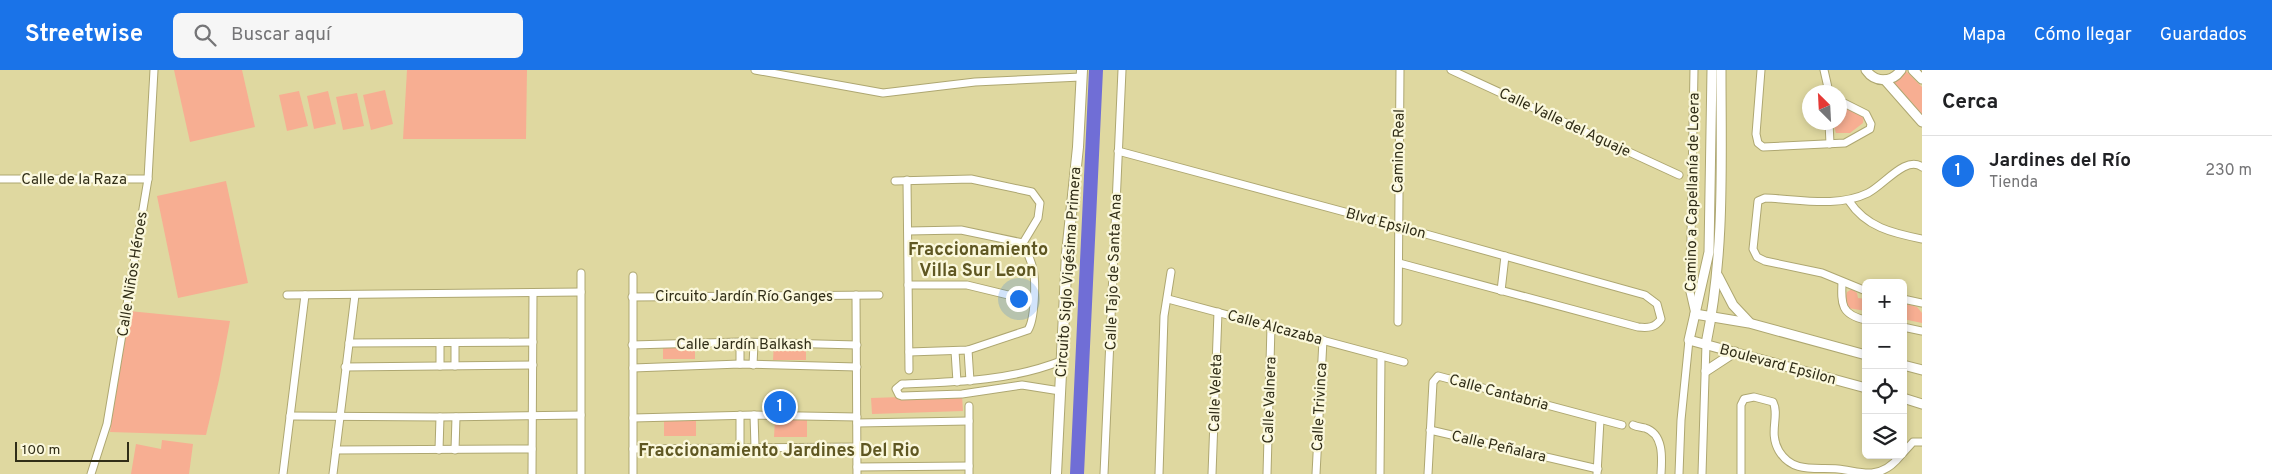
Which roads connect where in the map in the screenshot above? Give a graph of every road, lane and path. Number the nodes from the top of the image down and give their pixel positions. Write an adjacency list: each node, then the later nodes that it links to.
1 (154, 70): 25 (street, Calle Niños Héroes)
2 (755, 70): 14 (street)
3 (1122, 70): 22 (street, Calle Tajo de Santa Ana)
4 (1400, 70): 30 (street, Camino Real)
5 (1451, 70): 24 (street, Calle Valle del Aguaje)
6 (1694, 70): 57 (street, Camino a Capellanía de Loera)
7 (1712, 70): 57 (street)
8 (1721, 70): 39 (street)
9 (1760, 70): 21 (street)
10 (1824, 70): 17 (street)
11 (1866, 70): 16 (street)
12 (1901, 70): 16 (street)
13 (1913, 70): 15 (street)
14 (1081, 74): 82 (main road, Circuito Siglo Vigésima Primera)
15 (1922, 79)
16 (1886, 80): 19 (street)
17 (1827, 85)
18 (1847, 104): 21 (street)
19 (1922, 122)
20 (1830, 130): 21 (street)
21 (1830, 144)
22 (1118, 151): 30 (street, Blvd Epsilon); 143 (street, Calle Tajo de Santa Ana)
23 (1922, 167): 29 (street)
24 (1679, 175)
25 (148, 178): 26 (street, Calle de la Raza); 136 (street, Calle Niños Héroes)
26 (0, 179)
27 (907, 180): 28 (street); 31 (street); 33 (street)
28 (895, 181)
29 (1849, 200): 32 (street); 40 (street)
30 (1397, 226): 34 (street, Blvd Epsilon); 35 (street, Camino Real)
31 (908, 231): 33 (street); 41 (street)
32 (1922, 239)
33 (1023, 243): 54 (street)
34 (1505, 256): 43 (street); 43 (street, Blvd Epsilon)
35 (1399, 263): 43 (street); 60 (street, Camino Real)
36 (1171, 272): 52 (street)
37 (581, 273): 44 (street)
38 (633, 276): 51 (street)
39 (1718, 276): 58 (street); 61 (street)
40 (1842, 282): 42 (street); 59 (street)
41 (908, 285): 54 (street); 78 (street)
42 (1862, 290)
43 (1501, 291)
44 (581, 292): 46 (street); 106 (street)
45 (355, 294): 46 (street); 47 (street); 70 (street)
46 (533, 294): 67 (street)
47 (305, 295): 50 (street); 109 (street)
48 (856, 295): 49 (street, Circuito Jardín Río Ganges); 51 (street, Circuito Jardín Río Ganges); 75 (street)
49 (879, 295)
50 (287, 296)
51 (632, 297): 74 (street)
52 (1168, 299): 56 (street, Calle Alcazaba); 144 (street)
53 (1907, 300): 55 (street)
54 (1033, 301): 76 (street)
55 (1922, 303)
56 (1218, 312): 62 (street, Calle Alcazaba); 145 (street, Calle Veleta)
57 (1695, 314): 58 (street, Boulevard Epsilon); 66 (street)
58 (1712, 316): 61 (street, Boulevard Epsilon); 73 (street)
59 (1862, 319)
60 (1398, 322)
61 (1749, 322): 80 (street, Boulevard Epsilon)
62 (1271, 326): 65 (street, Calle Alcazaba); 146 (street, Calle Valnera)
63 (1907, 328): 64 (street)
64 (1922, 331)
65 (1323, 340): 81 (street, Calle Alcazaba); 147 (street, Calle Trivinca)
66 (1689, 340): 73 (street, Boulevard Epsilon); 151 (street)
67 (533, 342): 72 (street); 85 (street)
68 (740, 342): 69 (street, Calle Jardín Balkash); 74 (street, Calle Jardín Balkash); 84 (street)
69 (754, 342): 75 (street, Calle Jardín Balkash); 86 (street)
70 (349, 343): 71 (street); 90 (street)
71 (440, 343): 72 (street); 87 (street)
72 (455, 343): 88 (street)
73 (1706, 344): 79 (street, Boulevard Epsilon); 95 (street)
74 (632, 345): 92 (street)
75 (857, 345): 91 (street)
76 (968, 350): 77 (street); 97 (street)
77 (954, 351): 78 (street); 98 (street)
78 (909, 352): 93 (street)
79 (1735, 352): 95 (street); 100 (street, Boulevard Epsilon)
80 (1862, 354)
81 (1381, 356): 83 (street, Calle Alcazaba); 148 (street)
82 (1061, 361): 96 (street); 101 (main road, Circuito Siglo Vigésima Primera)
83 (1404, 362)
84 (740, 364): 86 (street, Calle Jardín Balkash); 92 (street, Calle Jardín Balkash)
85 (533, 365): 88 (street); 105 (street)
86 (753, 365): 91 (street, Calle Jardín Balkash)
87 (440, 366): 88 (street); 90 (street)
88 (455, 366)
89 (1907, 366): 94 (street)
90 (346, 367): 110 (street)
91 (857, 367): 114 (street)
92 (633, 368): 113 (street)
93 (909, 370)
94 (1922, 370)
95 (1706, 372): 152 (street)
96 (1020, 374): 97 (street); 99 (street)
97 (970, 381): 98 (street)
98 (957, 382): 99 (street)
99 (1022, 385): 101 (street)
100 (1862, 387)
101 (1060, 391): 142 (main road, Circuito Siglo Vigésima Primera)
102 (1907, 399): 103 (street)
103 (1922, 404)
104 (969, 406): 116 (street)
105 (532, 415): 106 (street); 112 (street); 124 (street)
106 (581, 415): 140 (street)
107 (740, 415): 108 (street); 113 (street); 121 (street)
108 (754, 415): 114 (street); 122 (street)
109 (290, 416): 110 (street); 137 (street)
110 (339, 416): 111 (street); 127 (street)
111 (440, 417): 112 (street); 128 (street)
112 (456, 417): 129 (street)
113 (634, 418): 125 (street)
114 (857, 420): 116 (street); 123 (street)
115 (1600, 420): 117 (street, Calle Cantabria); 119 (street, Calle Cantabria); 133 (street)
116 (969, 422): 131 (street)
117 (1622, 425)
118 (1633, 426): 150 (street)
119 (1430, 430): 133 (street, Calle Peñalara); 149 (street, Calle Cantabria)
120 (1922, 442): 126 (street)
121 (740, 447): 122 (street); 125 (street)
122 (755, 447): 123 (street)
123 (857, 447): 132 (street)
124 (532, 449): 129 (street); 139 (street)
125 (633, 449): 141 (street)
126 (1907, 449)
127 (336, 450): 128 (street); 138 (street)
128 (439, 450): 129 (street)
129 (455, 450)
130 (1896, 459): 135 (street)
131 (969, 470): 132 (street)
132 (857, 471)
133 (1598, 472)
134 (1807, 472): 135 (street); 153 (street)
135 (1873, 473)
136 (91, 474)
137 (284, 474)
138 (333, 474)
139 (532, 474)
140 (582, 474)
141 (633, 474)
142 (1056, 474)
143 (1104, 474)
144 (1159, 474)
145 (1212, 474)
146 (1267, 474)
147 (1316, 474)
148 (1380, 474)
149 (1428, 474)
150 (1661, 474)
151 (1679, 474)
152 (1702, 474)
153 (1741, 474)

